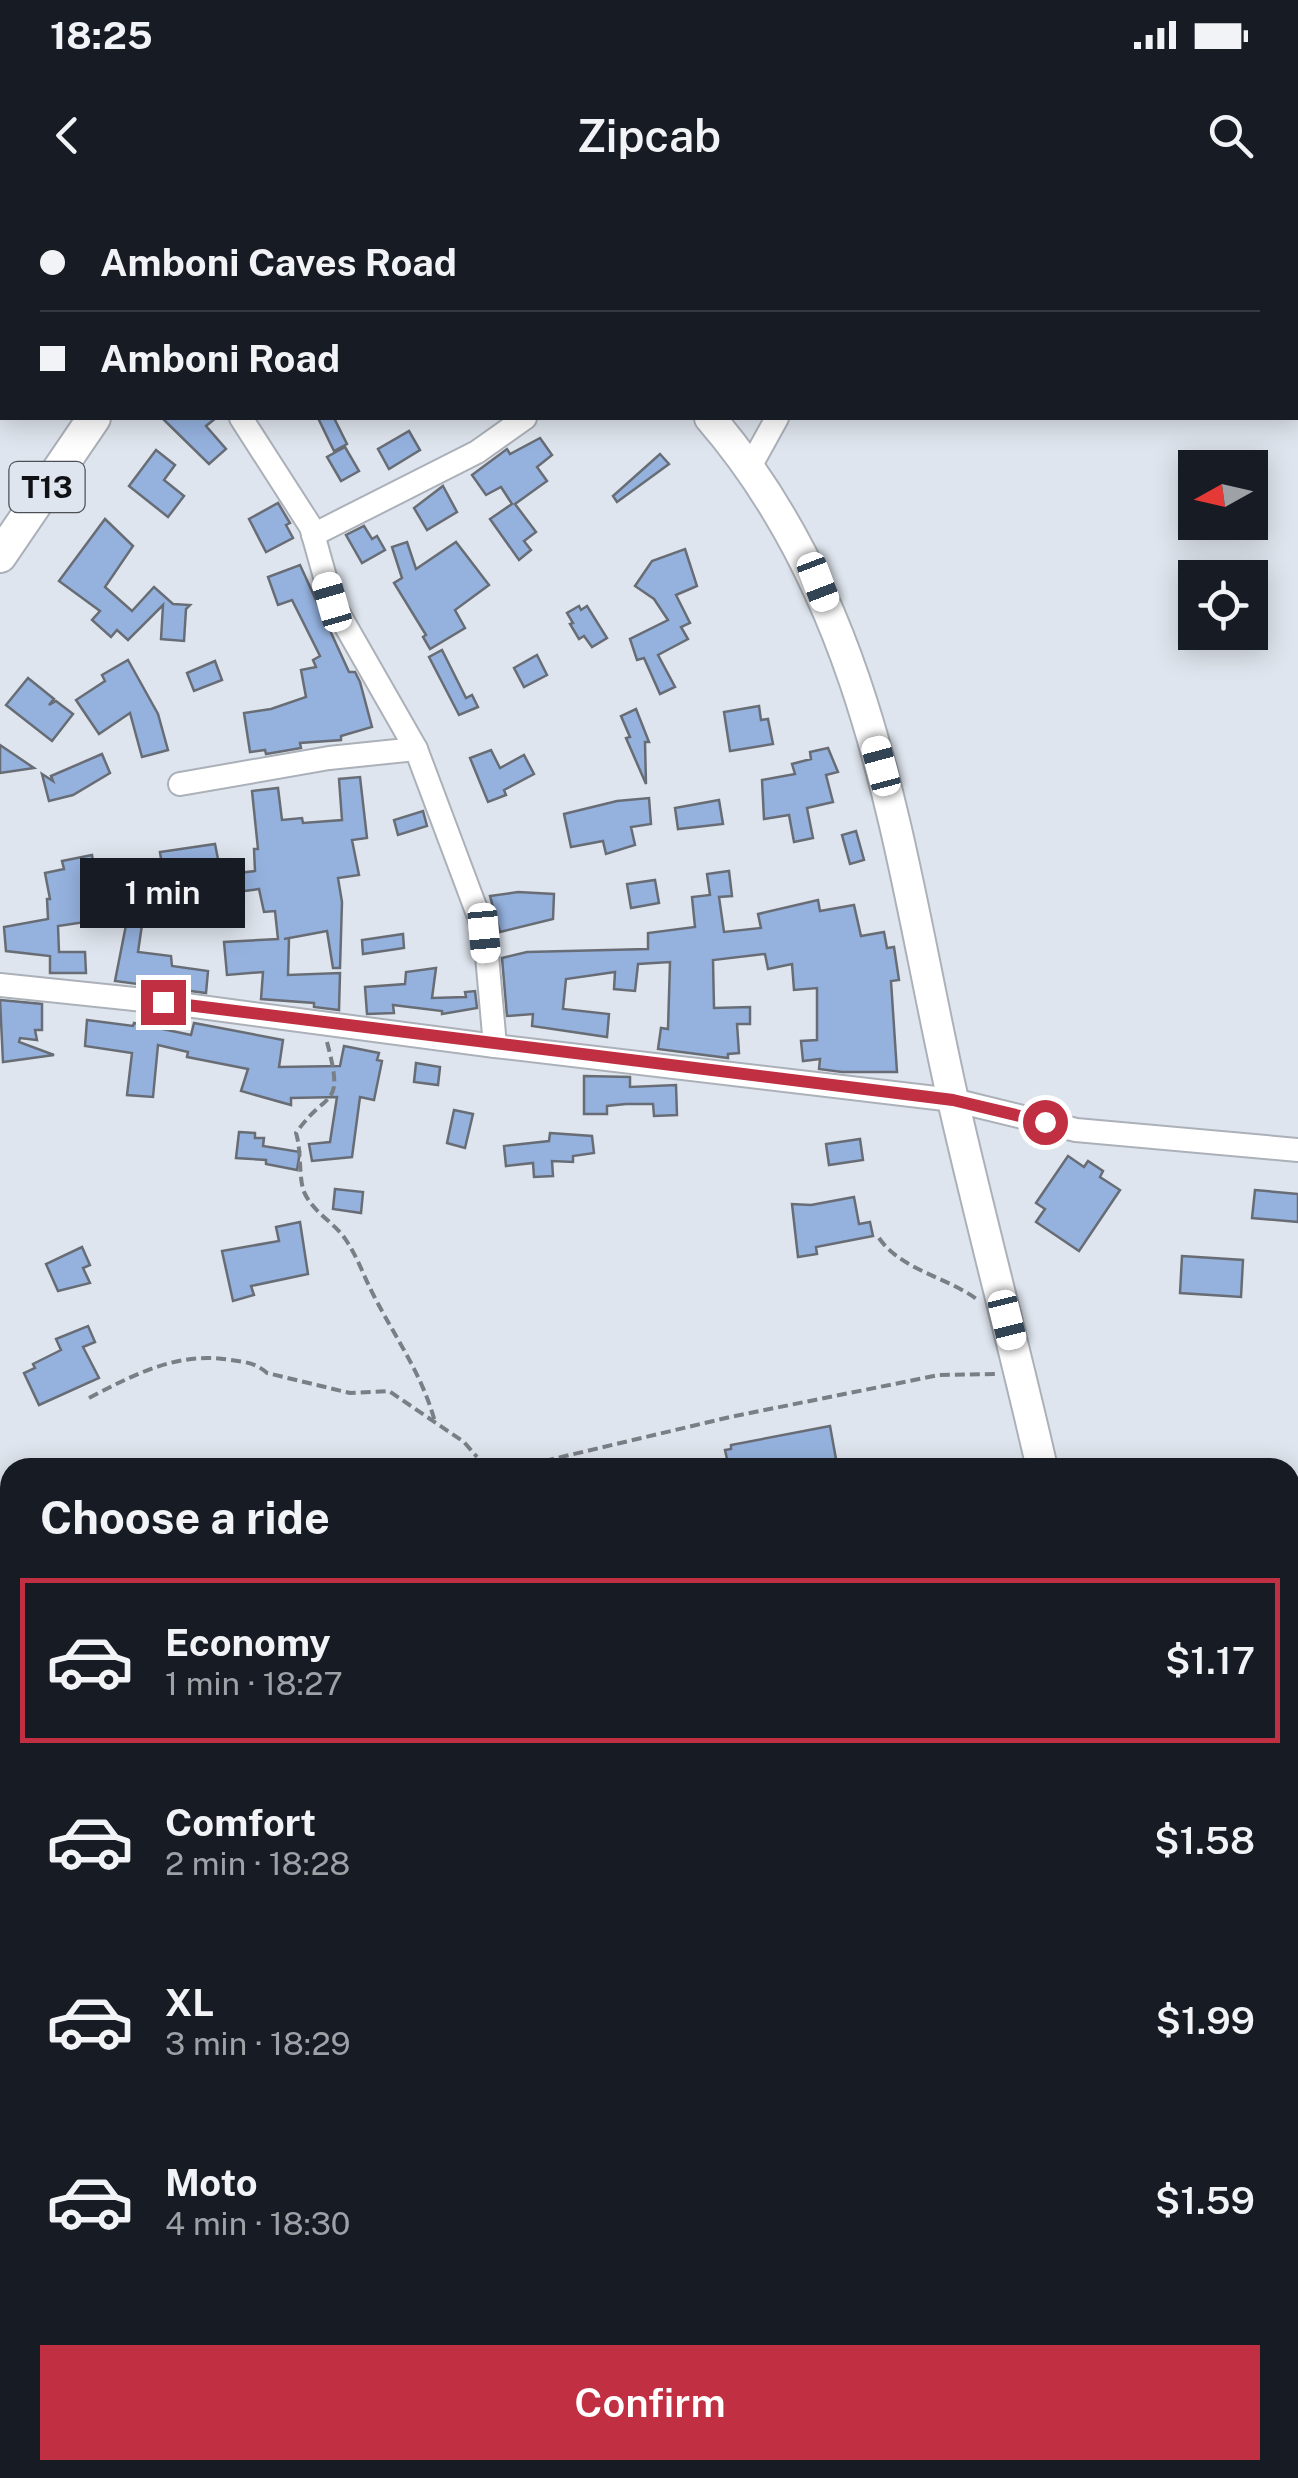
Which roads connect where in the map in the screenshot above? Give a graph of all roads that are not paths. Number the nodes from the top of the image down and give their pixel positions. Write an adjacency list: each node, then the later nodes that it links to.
1 (93, 420): 8 (highway, T13)
2 (242, 420): 7 (street)
3 (522, 420): 7 (street)
4 (712, 420): 6 (main road)
5 (777, 420): 6 (street)
6 (751, 465): 13 (main road)
7 (313, 535): 9 (street)
8 (0, 556)
9 (416, 748): 10 (street); 12 (street)
10 (180, 784)
11 (0, 985): 12 (street)
12 (495, 1046): 13 (street)
13 (953, 1100): 14 (street); 15 (main road)
14 (1298, 1150)
15 (1040, 1458)

